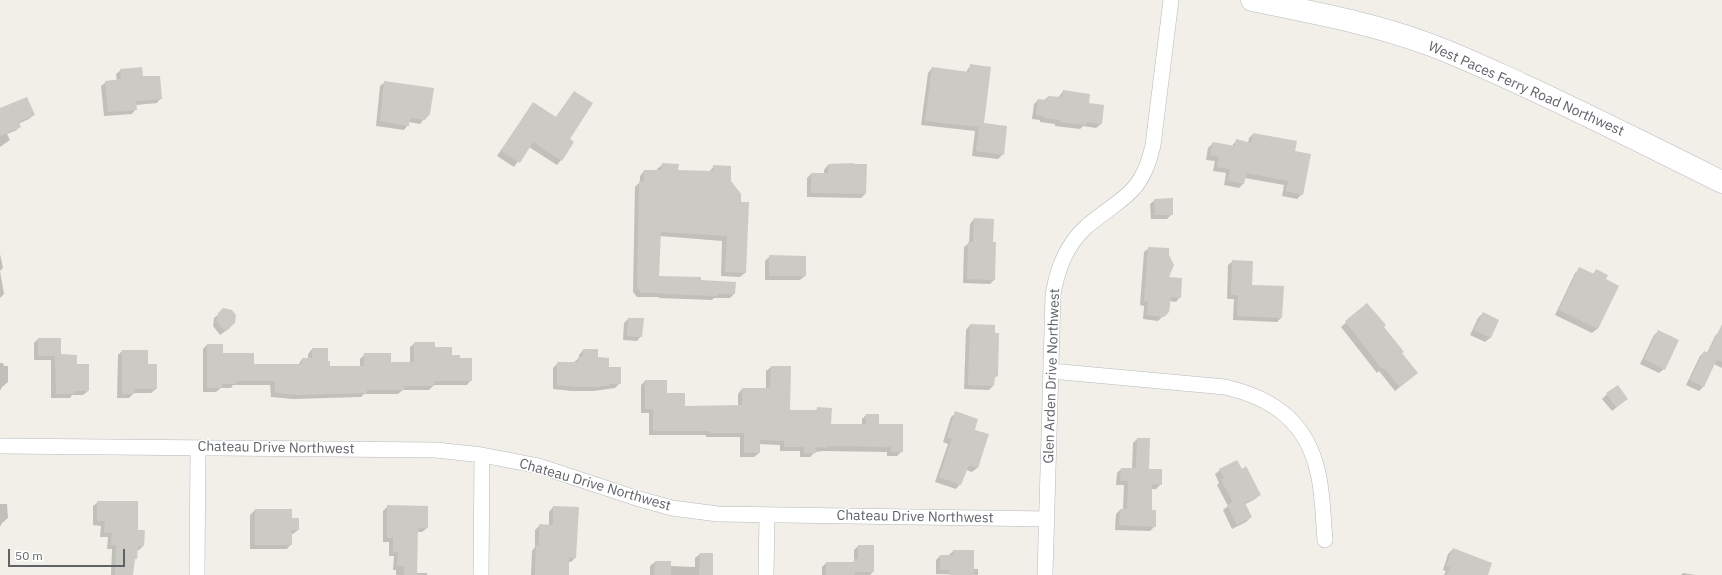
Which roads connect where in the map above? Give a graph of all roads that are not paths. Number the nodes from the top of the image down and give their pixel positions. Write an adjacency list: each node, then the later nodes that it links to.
1 (1171, 0): 4 (street, Glen Arden Drive Northwest)
2 (1252, 0): 3 (main road, West Paces Ferry Road Northwest)
3 (1722, 182)
4 (1050, 371): 9 (street, Glen Arden Drive Northwest); 10 (street)
5 (0, 446): 6 (street, Chateau Drive Northwest)
6 (198, 448): 7 (street, Chateau Drive Northwest); 11 (street)
7 (482, 455): 8 (street, Chateau Drive Northwest); 12 (street)
8 (767, 515): 9 (street, Chateau Drive Northwest); 13 (street)
9 (1047, 519): 14 (street, Glen Arden Drive Northwest)
10 (1326, 540)
11 (197, 575)
12 (481, 575)
13 (766, 575)
14 (1045, 575)

